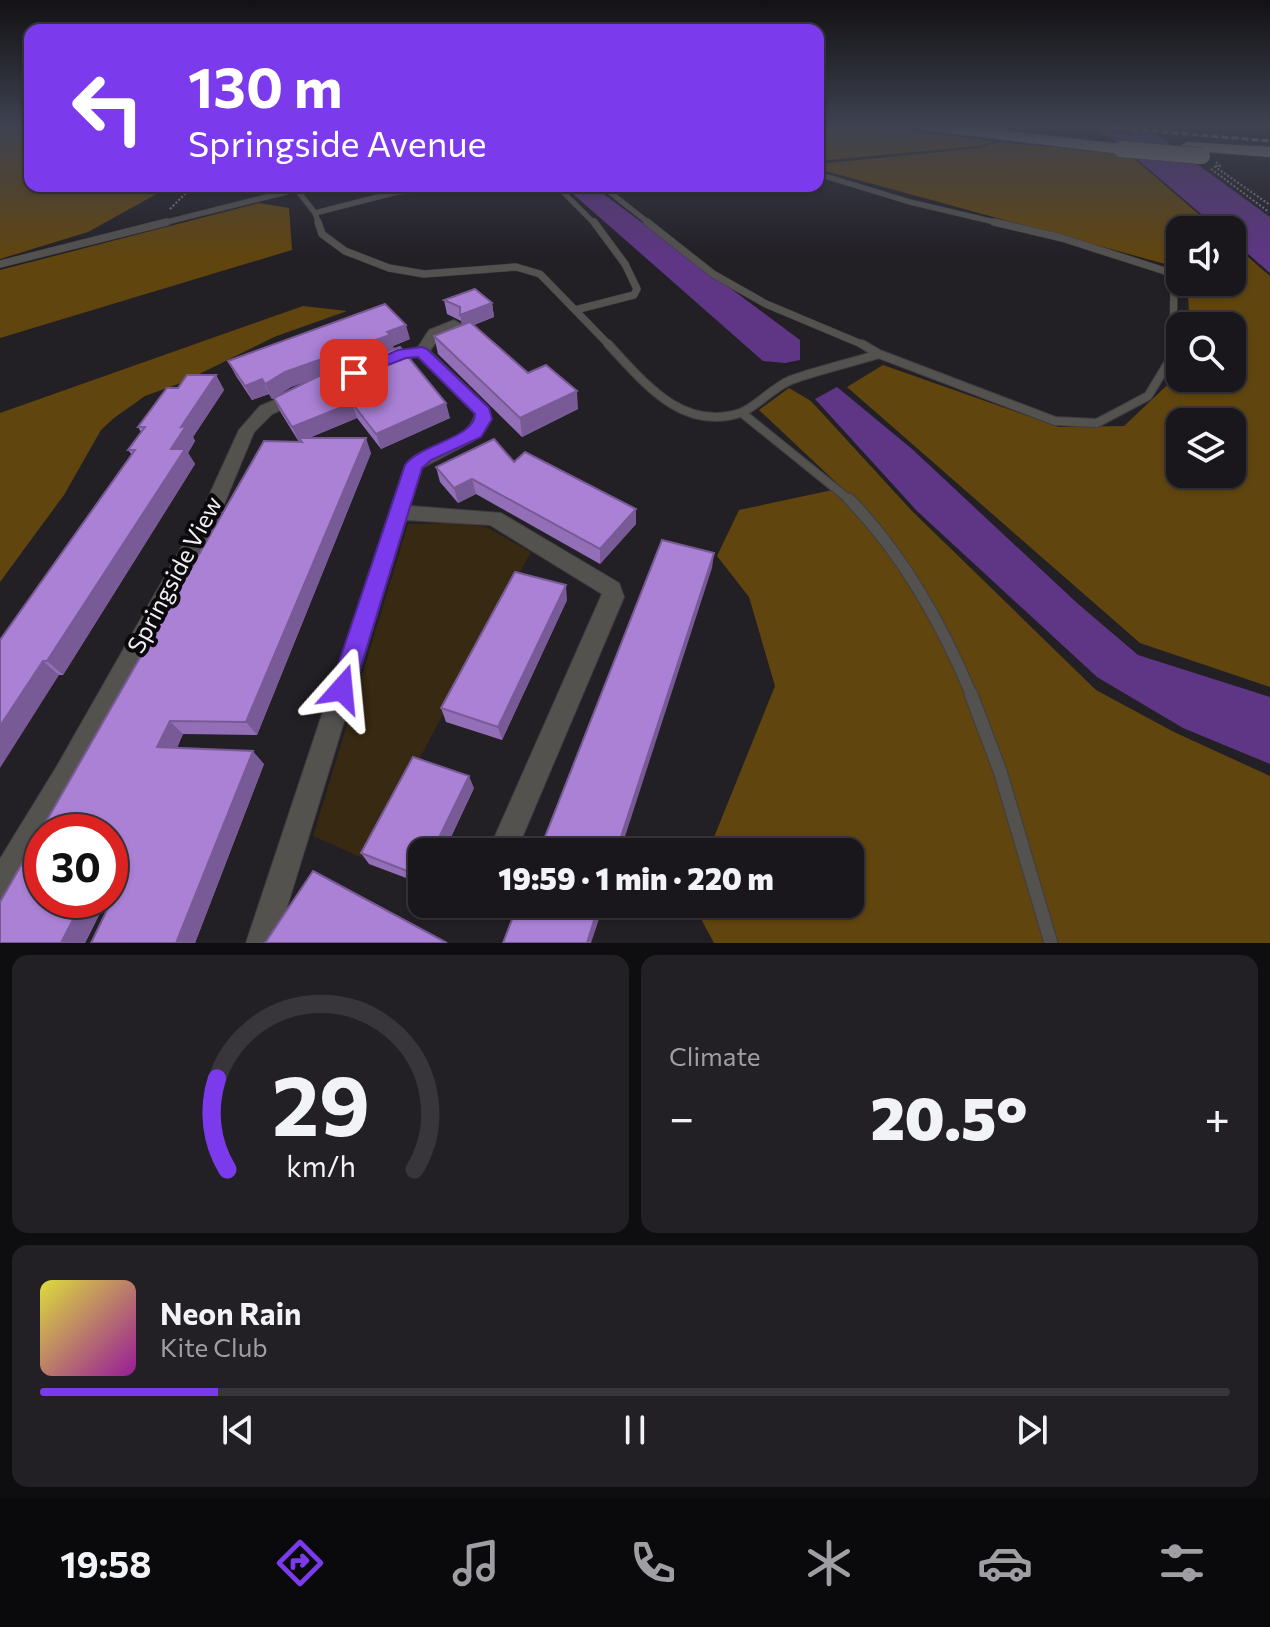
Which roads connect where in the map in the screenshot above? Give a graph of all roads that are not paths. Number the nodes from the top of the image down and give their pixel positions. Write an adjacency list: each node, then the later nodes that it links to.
1 (824, 176): 12 (lane)
2 (289, 192): 8 (lane)
3 (299, 192): 7 (lane)
4 (397, 192): 7 (lane)
5 (563, 192): 9 (lane)
6 (610, 192): 12 (lane)
7 (315, 213): 9 (lane)
8 (0, 264)
9 (575, 310): 15 (lane)
10 (454, 324): 11 (street)
11 (422, 352): 13 (street); 16 (street)
12 (879, 354): 15 (lane)
13 (362, 370)
14 (320, 386): 18 (street, Springside View)
15 (742, 413): 20 (lane)
16 (399, 513): 17 (street); 19 (street)
17 (508, 838)
18 (0, 886)
19 (261, 943)
20 (1051, 943)

